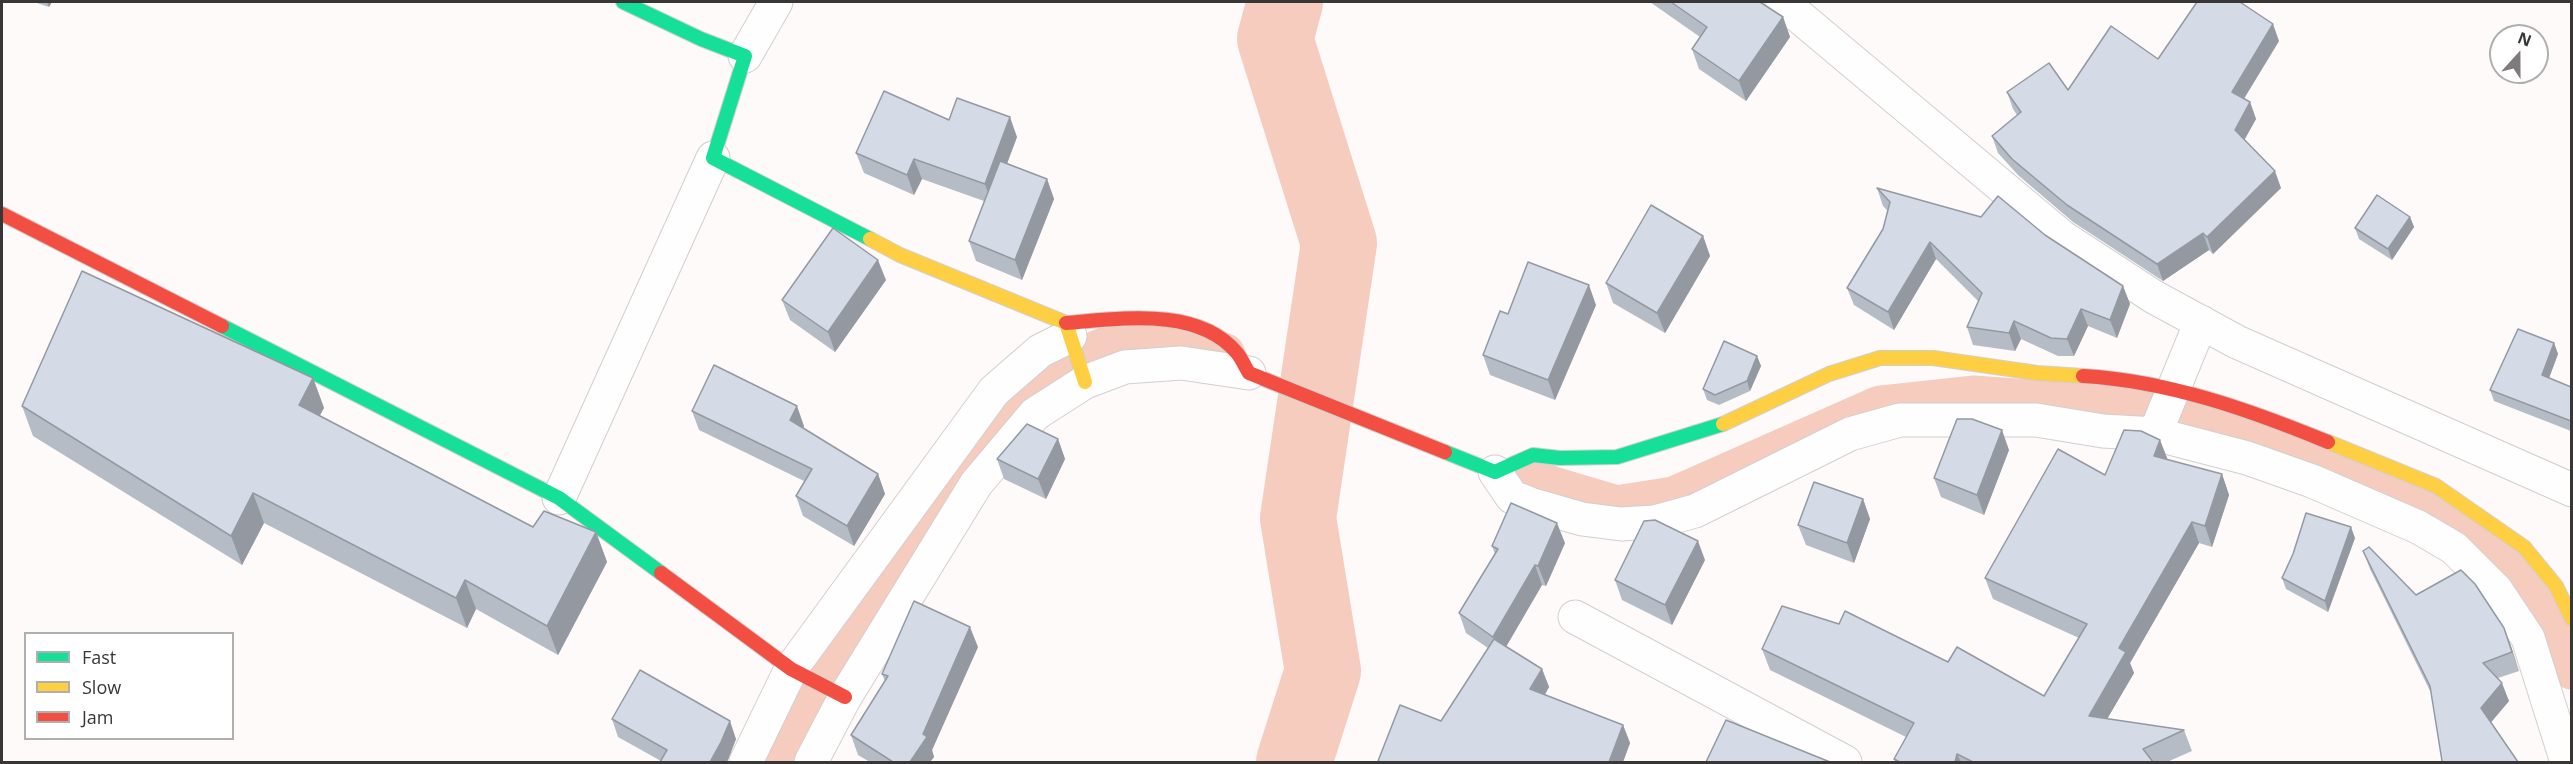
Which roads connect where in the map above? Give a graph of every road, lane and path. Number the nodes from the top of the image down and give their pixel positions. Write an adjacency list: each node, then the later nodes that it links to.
1 (623, 2): 4 (street)
2 (776, 2): 4 (street)
3 (1782, 2): 7 (street)
4 (745, 56): 5 (street)
5 (713, 158): 8 (street); 15 (street)
6 (2, 214): 15 (street)
7 (2201, 322): 11 (street); 14 (street)
8 (1070, 336): 9 (street); 10 (street); 18 (street)
9 (1083, 376): 10 (street); 19 (street)
10 (1262, 377): 13 (street)
11 (2164, 411): 12 (street); 12 (street); 13 (street); 13 (street)
12 (2320, 461): 17 (street); 23 (street)
13 (1489, 469)
14 (2571, 490)
15 (559, 498): 18 (street)
16 (1575, 617): 22 (street)
17 (2571, 619)
18 (796, 672): 19 (street); 20 (street)
19 (837, 693): 21 (street)
20 (746, 762)
21 (811, 762)
22 (1845, 762)
23 (2567, 762)

